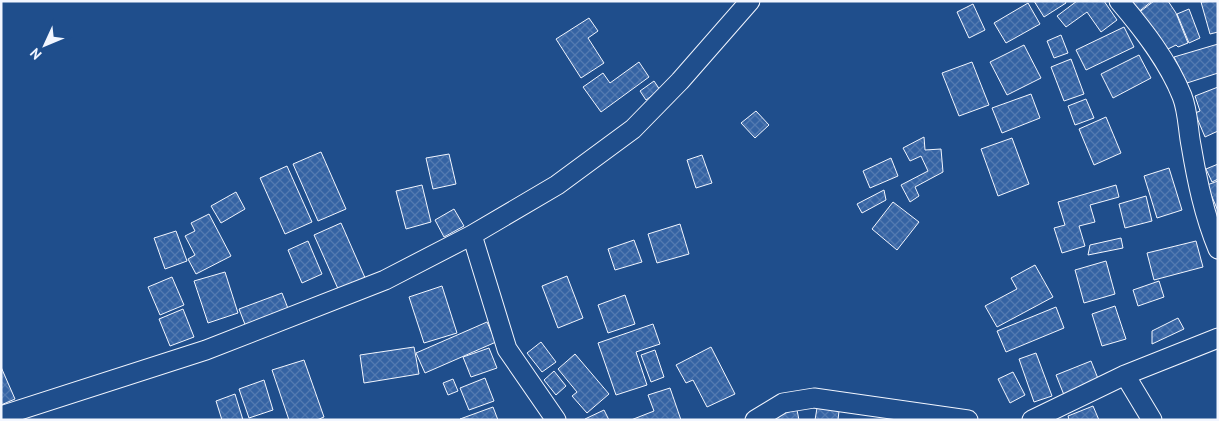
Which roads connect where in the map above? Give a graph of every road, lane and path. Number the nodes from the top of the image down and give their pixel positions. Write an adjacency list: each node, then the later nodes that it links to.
1 (750, 1): 3 (street)
2 (1119, 1): 4 (street)
3 (472, 235): 7 (street); 8 (street)
4 (1218, 249)
5 (1218, 338): 6 (street)
6 (1125, 375): 11 (street); 12 (street)
7 (1, 416)
8 (556, 420)
9 (755, 420): 10 (street)
10 (968, 420)
11 (1032, 420)
12 (1152, 420)

